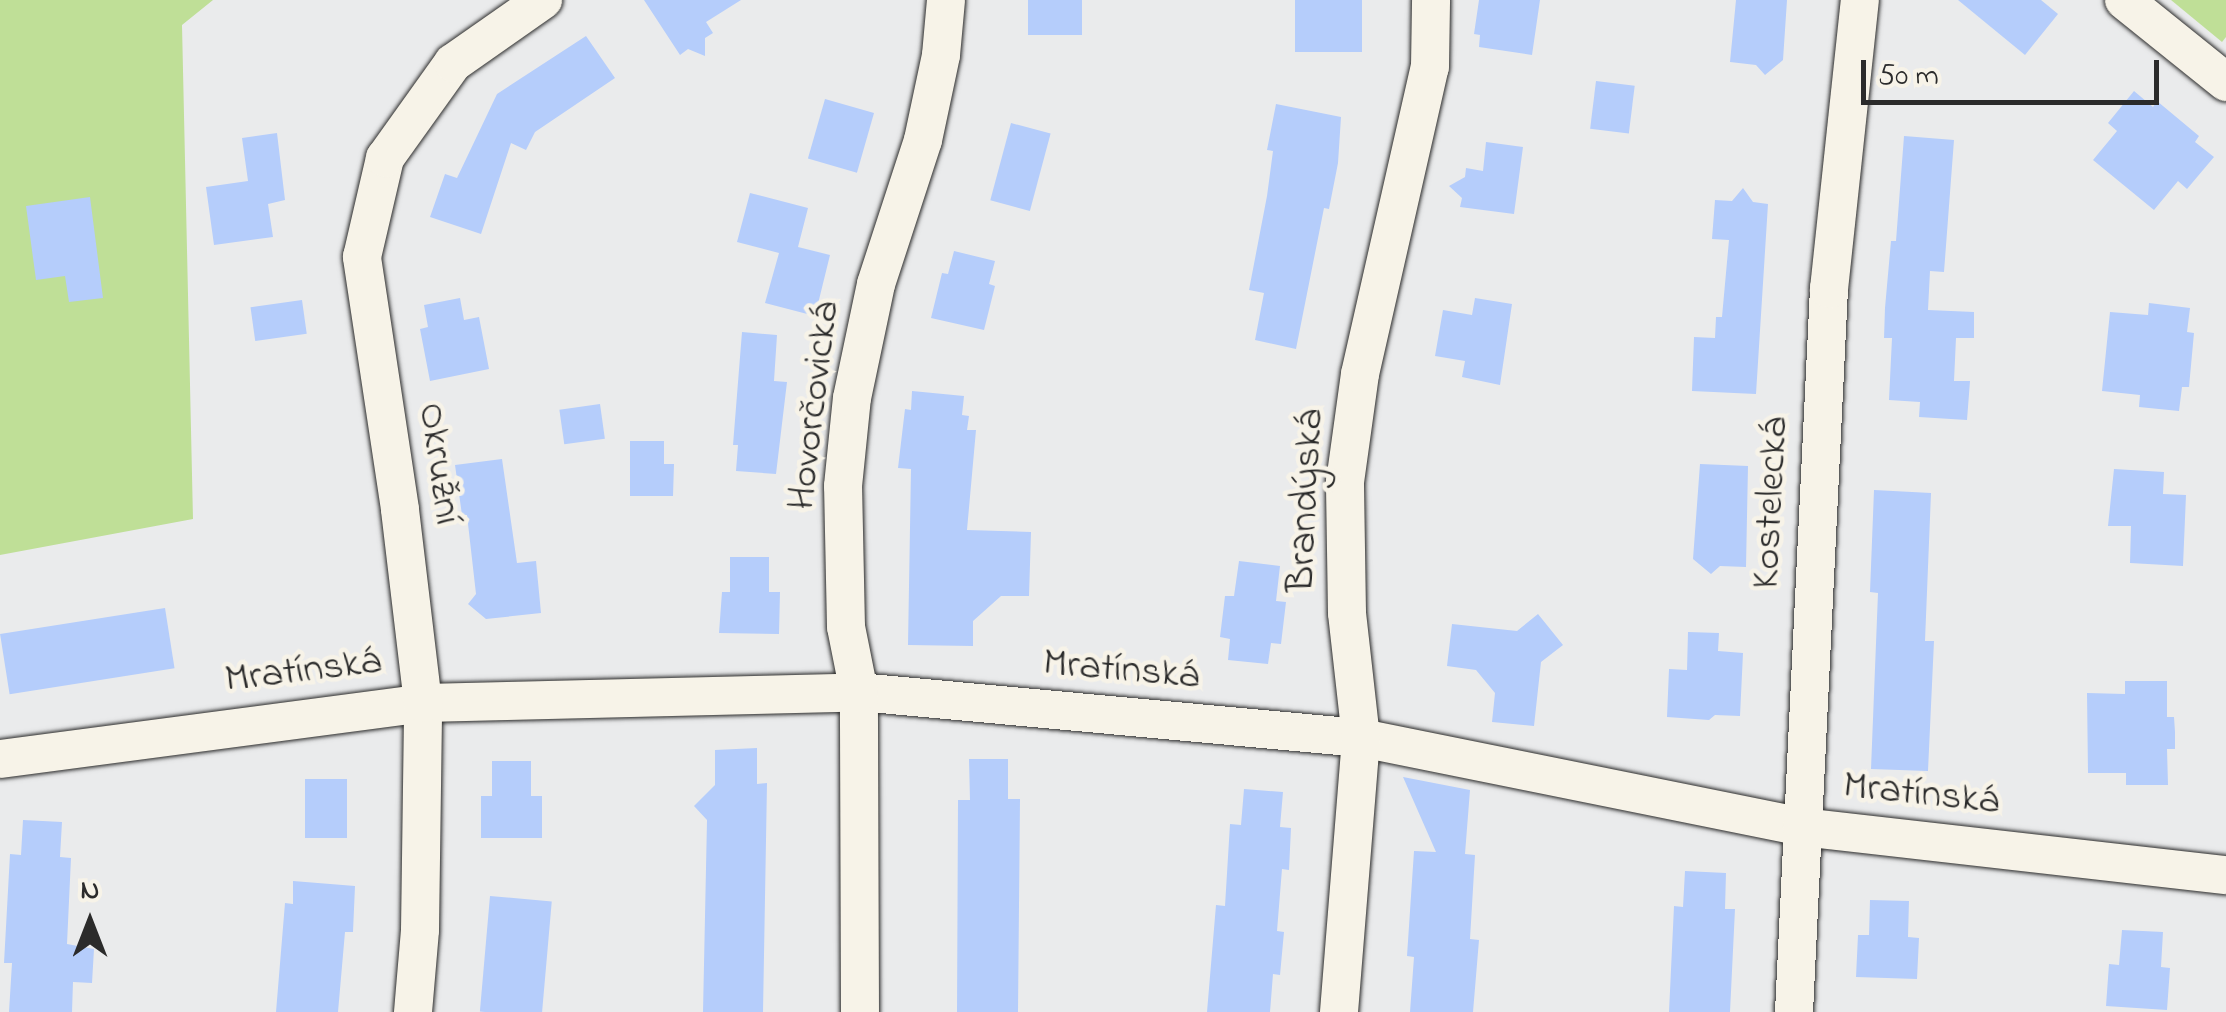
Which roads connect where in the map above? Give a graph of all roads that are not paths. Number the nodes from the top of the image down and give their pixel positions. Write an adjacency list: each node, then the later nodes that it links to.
1 (543, 0): 8 (street, Okružní)
2 (946, 0): 7 (street, Hovorčovická)
3 (1431, 0): 9 (street, Brandýská)
4 (1860, 0): 11 (street, Kostelecká)
5 (2124, 0): 6 (street)
6 (2226, 82)
7 (859, 692): 8 (street, Mratínská); 9 (street, Mratínská); 14 (street, Hovorčovická)
8 (423, 703): 10 (street, Mratínská); 13 (street, Okružní)
9 (1362, 738): 11 (street, Mratínská); 15 (street, Brandýská)
10 (0, 759)
11 (1802, 827): 12 (street, Mratínská); 16 (street, Kostelecká)
12 (2226, 875)
13 (413, 1012)
14 (860, 1012)
15 (1339, 1012)
16 (1794, 1012)

